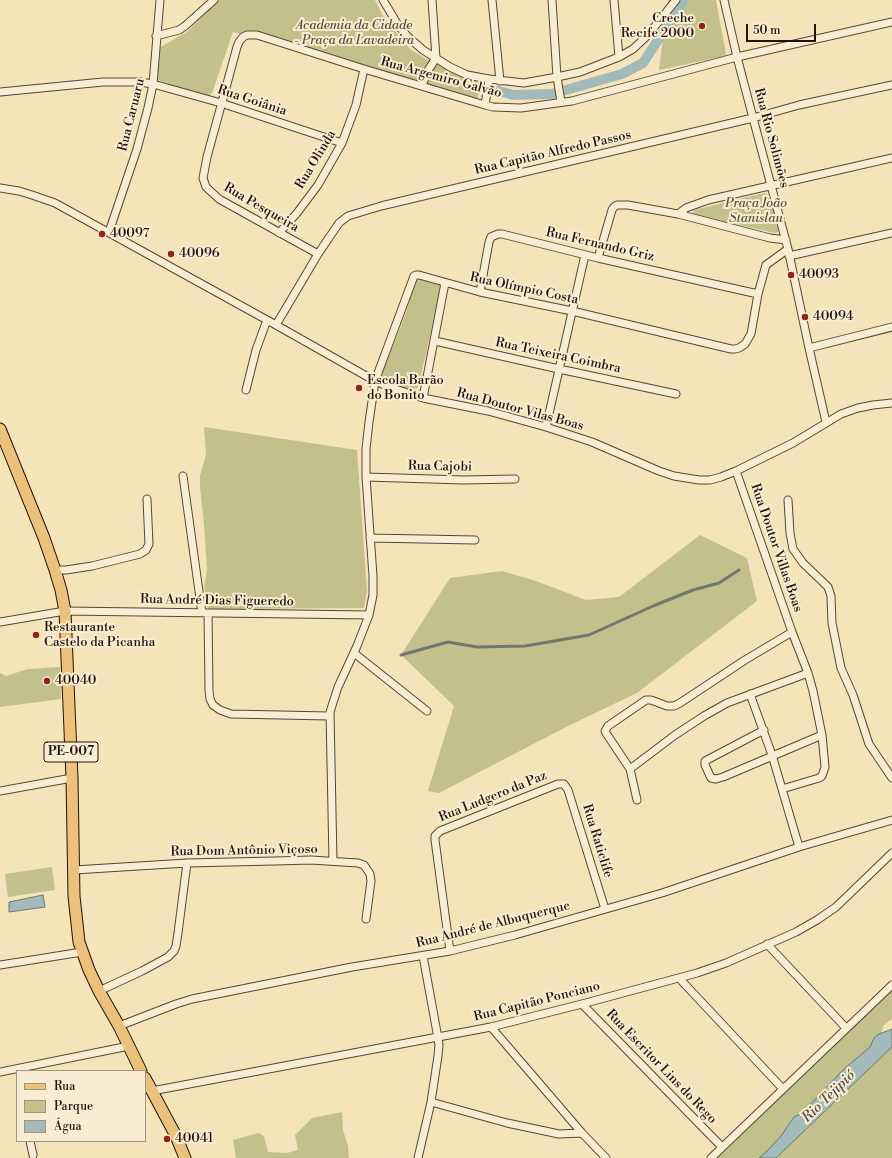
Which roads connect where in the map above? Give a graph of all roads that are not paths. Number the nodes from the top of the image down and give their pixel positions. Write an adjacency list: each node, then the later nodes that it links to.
1 (160, 0): 12 (street, Rua Caruaru)
2 (214, 0): 12 (street)
3 (383, 0): 16 (street, Rua Argemiro Galvão)
4 (432, 0): 16 (street)
5 (492, 0): 20 (street)
6 (552, 0): 18 (street)
7 (614, 0): 14 (street)
8 (676, 0): 10 (street, Rua Argemiro Galvão)
9 (724, 0): 15 (street, Rua Rio Solimões)
10 (670, 4): 14 (street, Rua Argemiro Galvão)
11 (892, 22): 15 (street, Rua Argemiro Galvão)
12 (156, 36): 21 (street, Rua Caruaru)
13 (257, 36): 17 (street, Rua Argemiro Galvão); 26 (street, Rua Pesqueira)
14 (620, 57): 18 (street, Rua Argemiro Galvão)
15 (737, 57): 25 (street, Rua Argemiro Galvão); 28 (street, Rua Rio Solimões)
16 (436, 58): 19 (street, Rua Argemiro Galvão); 23 (street)
17 (364, 69): 23 (street, Rua Argemiro Galvão); 29 (street, Rua Olinda)
18 (558, 78): 20 (street, Rua Argemiro Galvão); 25 (street)
19 (490, 80): 20 (street, Rua Argemiro Galvão); 27 (street)
20 (500, 81)
21 (153, 84): 24 (street, Rua Goiânia); 26 (street, Rua Goiânia); 34 (street, Rua Caruaru)
22 (892, 85): 28 (street, Rua Capitão Alfredo Passos)
23 (422, 86): 27 (street, Rua Argemiro Galvão)
24 (0, 92)
25 (561, 101): 27 (street, Rua Argemiro Galvão)
26 (221, 104): 29 (street, Rua Goiânia); 35 (street, Rua Pesqueira)
27 (485, 105)
28 (752, 118): 31 (street, Rua Rio Solimões); 39 (street, Rua Capitão Alfredo Passos)
29 (342, 143): 35 (street, Rua Olinda)
30 (892, 158): 31 (street)
31 (771, 186): 33 (street); 37 (street, Rua Rio Solimões)
32 (0, 188): 34 (street, Rua Doutor Vilas Boas)
33 (678, 214): 37 (street); 41 (street)
34 (109, 232): 46 (street, Rua Doutor Vilas Boas)
35 (279, 233): 39 (street, Rua Pesqueira)
36 (892, 233): 38 (street)
37 (786, 240): 38 (street, Rua Rio Solimões)
38 (789, 252): 44 (street); 50 (street, Rua Rio Solimões)
39 (318, 254): 47 (street, Rua Capitão Alfredo Passos)
40 (585, 255): 41 (street, Rua Fernando Griz); 43 (street, Rua Fernando Griz); 45 (street)
41 (598, 258): 44 (street, Rua Fernando Griz)
42 (446, 283): 43 (street, Rua Olímpio Costa); 49 (street); 52 (street, Rua Olímpio Costa)
43 (480, 292): 45 (street, Rua Olímpio Costa)
44 (758, 294): 45 (street, Rua Olímpio Costa)
45 (572, 311): 51 (street)
46 (267, 320): 47 (street, Rua Doutor Vilas Boas); 53 (street)
47 (276, 325): 52 (street, Rua Doutor Vilas Boas)
48 (892, 327): 50 (street)
49 (435, 341): 51 (street, Rua Teixeira Coimbra); 55 (street)
50 (809, 348): 57 (street, Rua Rio Solimões)
51 (559, 369): 54 (street, Rua Teixeira Coimbra); 58 (street)
52 (375, 381): 55 (street, Rua Doutor Vilas Boas); 62 (street, Rua Dom Antônio Viçoso)
53 (246, 390)
54 (676, 394)
55 (423, 398): 58 (street, Rua Doutor Vilas Boas)
56 (892, 403): 57 (street, Rua Doutor Vilas Boas)
57 (826, 422): 60 (street, Rua Doutor Vilas Boas)
58 (546, 427): 60 (street, Rua Doutor Vilas Boas)
59 (0, 429): 68 (main road, PE-007)
60 (736, 471): 73 (street, Rua Doutor Villas Boas)
61 (183, 476): 70 (street)
62 (366, 477): 63 (street, Rua Cajobi); 66 (street, Rua Dom Antônio Viçoso)
63 (515, 479)
64 (148, 499): 68 (street)
65 (788, 500): 84 (street)
66 (370, 538): 67 (street); 71 (street, Rua Dom Antônio Viçoso)
67 (475, 540)
68 (55, 570): 69 (main road, PE-007)
69 (65, 611): 70 (street, Rua André Dias Figueredo); 72 (street, Rua André Dias Figueredo); 83 (main road, PE-007)
70 (205, 613): 71 (street, Rua André Dias Figueredo); 78 (street)
71 (369, 615): 74 (street, Rua Dom Antônio Viçoso)
72 (0, 622)
73 (792, 632): 75 (street, Rua Doutor Villas Boas); 82 (street, Rua Doutor Villas Boas)
74 (354, 653): 77 (street); 78 (street, Rua Dom Antônio Viçoso)
75 (808, 672): 76 (street); 80 (street)
76 (750, 694): 79 (street); 82 (street)
77 (427, 711)
78 (329, 716): 92 (street, Rua Dom Antônio Viçoso)
79 (764, 730): 81 (street); 81 (street)
80 (822, 735): 81 (street); 86 (street)
81 (772, 755): 86 (street)
82 (630, 768): 88 (street)
83 (72, 778): 87 (street); 94 (main road, PE-007)
84 (892, 778)
85 (561, 784): 95 (street, Rua Raticlife); 98 (street, Rua Ludgero da Paz)
86 (782, 789): 90 (street)
87 (0, 791)
88 (638, 800)
89 (892, 820): 90 (street, Rua André de Albuquerque)
90 (799, 847): 95 (street, Rua André de Albuquerque)
91 (892, 853): 97 (street, Rua Capitão Ponciano)
92 (333, 861): 93 (street, Rua Dom Antônio Viçoso); 96 (street)
93 (187, 863): 94 (street, Rua Dom Antônio Viçoso); 104 (street)
94 (74, 870): 99 (main road, PE-007)
95 (605, 909): 98 (street, Rua André de Albuquerque)
96 (366, 919)
97 (767, 944): 102 (street, Rua Capitão Ponciano); 108 (street)
98 (450, 951): 100 (street, Rua André de Albuquerque)
99 (82, 952): 101 (street); 104 (main road, PE-007)
100 (423, 956): 106 (street, Rua André de Albuquerque); 109 (street)
101 (0, 965)
102 (679, 978): 105 (street, Rua Capitão Ponciano); 116 (street)
103 (892, 984): 108 (street)
104 (99, 991): 106 (main road, PE-007)
105 (582, 1004): 107 (street, Rua Capitão Ponciano); 121 (street, Rua Escritor Lins do Rego)
106 (118, 1026): 110 (main road, PE-007)
107 (491, 1027): 109 (street, Rua Capitão Ponciano); 119 (street)
108 (846, 1028): 116 (street)
109 (438, 1038): 117 (street, Rua Capitão Ponciano); 118 (street)
110 (129, 1046): 112 (street); 113 (main road, PE-007)
111 (16, 1070): 114 (street)
112 (17, 1070)
113 (141, 1070)
114 (0, 1072)
115 (146, 1080): 117 (main road)
116 (783, 1089): 121 (street)
117 (152, 1091): 123 (main road)
118 (431, 1102): 119 (street); 124 (street)
119 (582, 1133): 125 (street)
120 (30, 1142): 122 (street)
121 (722, 1147): 126 (street)
122 (33, 1155)
123 (185, 1158)
124 (418, 1158)
125 (606, 1158)
126 (711, 1158)

